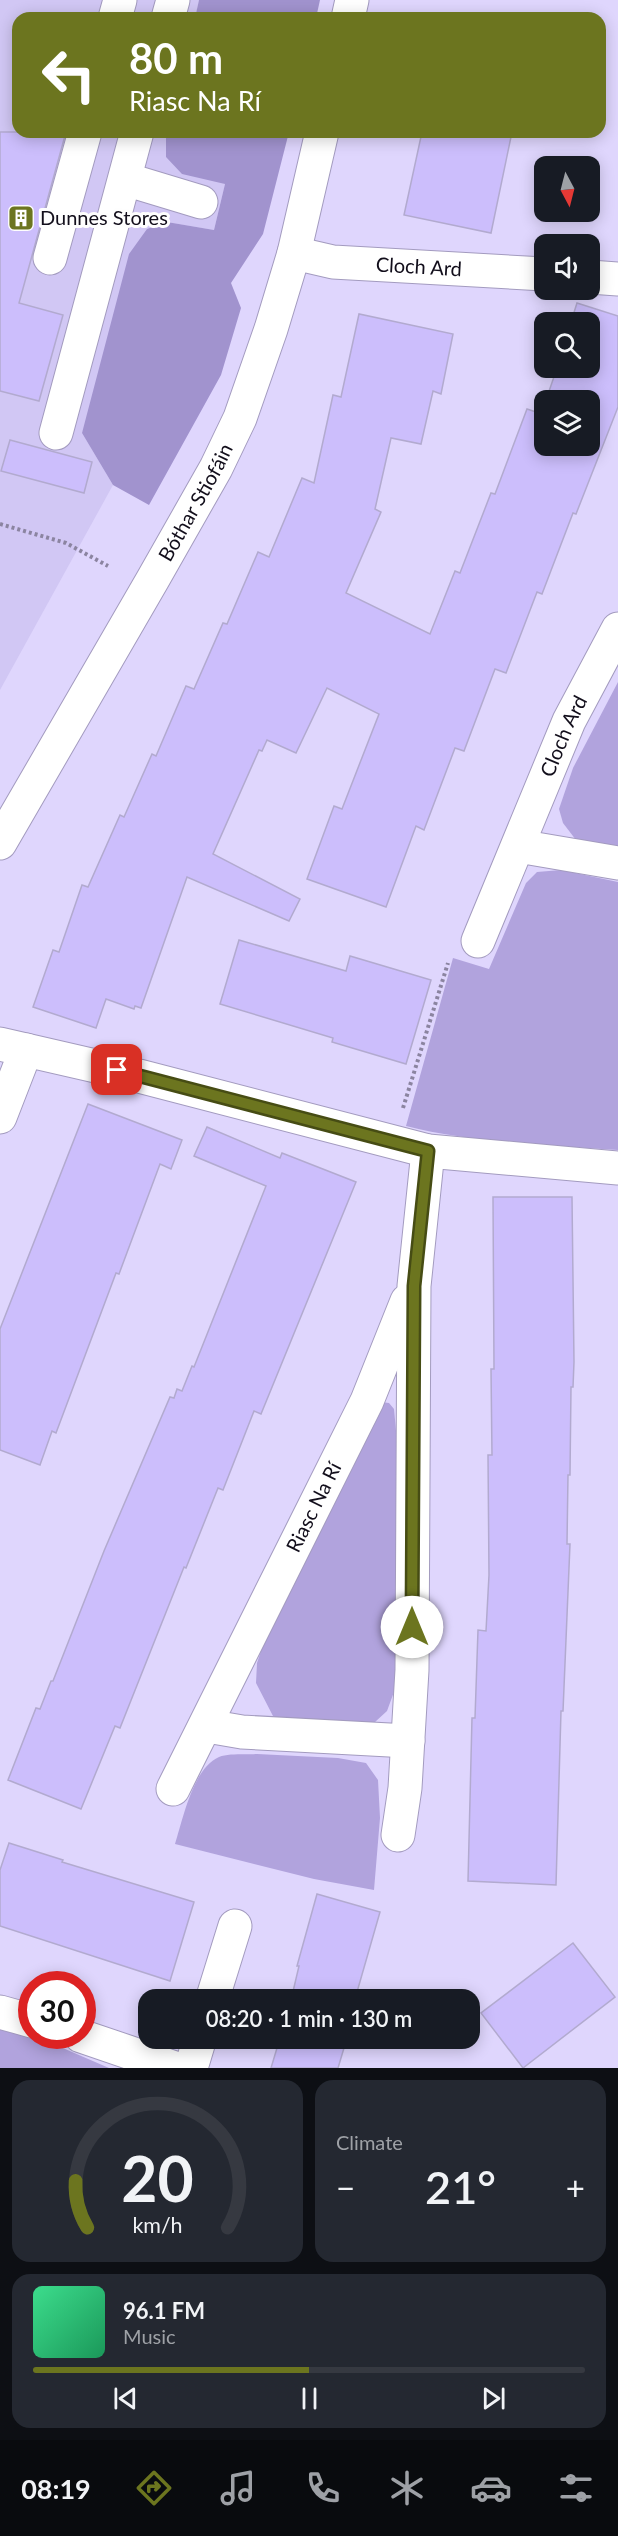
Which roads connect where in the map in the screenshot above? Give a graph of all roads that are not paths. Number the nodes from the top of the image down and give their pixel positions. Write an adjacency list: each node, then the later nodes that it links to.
1 (83, 138): 7 (street)
2 (135, 138): 4 (street)
3 (321, 138): 6 (street, Bóthar Stiofáin)
4 (124, 179): 5 (street); 11 (street)
5 (201, 202)
6 (294, 253): 8 (street, Cloch Ard); 13 (street, Bóthar Stiofáin)
7 (50, 258)
8 (534, 273)
9 (600, 278): 10 (street)
10 (618, 279)
11 (56, 433)
12 (618, 629): 14 (street, Cloch Ard)
13 (0, 843)
14 (518, 846): 15 (street); 16 (street, Cloch Ard)
15 (618, 863)
16 (465, 947)
17 (13, 1047): 18 (street); 19 (street)
18 (0, 1117)
19 (428, 1151): 20 (street); 21 (street, Riasc Na Rí)
20 (618, 1168)
21 (414, 1286): 22 (street, Riasc Na Rí); 23 (street, Riasc Na Rí)
22 (207, 1726): 23 (street); 24 (street, Riasc Na Rí)
23 (408, 1741): 25 (street, Riasc Na Rí)
24 (173, 1789)
25 (398, 1835)
26 (235, 1926): 27 (street)
27 (215, 1989)
28 (0, 2012): 29 (street)
29 (18, 2017)
30 (96, 2041): 32 (street)
31 (197, 2049): 33 (street)
32 (175, 2068)
33 (191, 2068)

